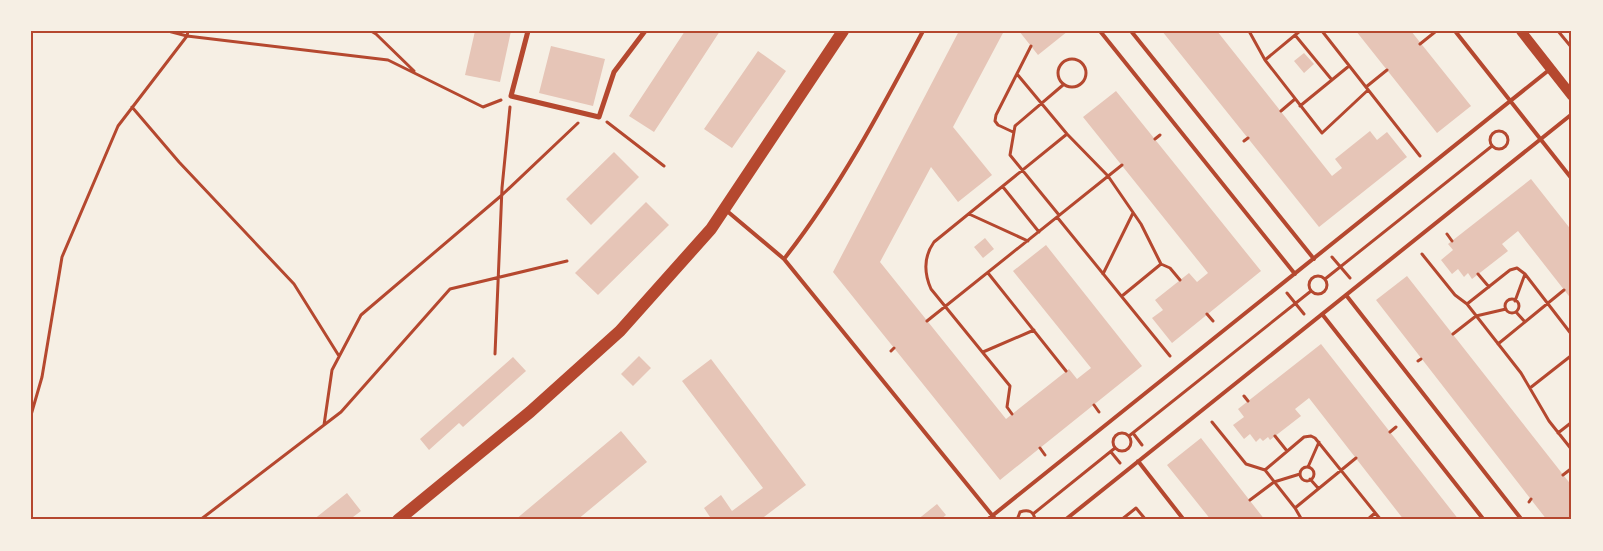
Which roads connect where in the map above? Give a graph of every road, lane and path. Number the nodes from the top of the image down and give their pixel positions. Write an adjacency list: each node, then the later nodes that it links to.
1 (168, 31): 18 (path)
2 (188, 31): 18 (path)
3 (371, 31): 26 (path)
4 (528, 31): 31 (street)
5 (645, 31): 41 (street)
6 (843, 31): 58 (main road)
7 (923, 31): 69 (lane)
8 (1100, 31): 75 (lane)
9 (1130, 31): 68 (lane)
10 (1249, 31): 22 (path)
11 (1300, 31): 17 (path)
12 (1322, 31): 23 (path)
13 (1455, 31): 34 (lane)
14 (1521, 31): 24 (main road)
15 (1558, 31): 21 (path)
16 (1435, 32): 19 (path)
17 (1295, 35): 22 (path); 28 (path)
18 (187, 36): 26 (path); 37 (path)
19 (1420, 44)
20 (1031, 46): 27 (path)
21 (1572, 48)
22 (1265, 60): 33 (path)
23 (1349, 66): 28 (path); 30 (path)
24 (1551, 69): 32 (main road); 34 (lane)
25 (1387, 70): 30 (path)
26 (417, 74): 31 (path)
27 (1017, 74): 35 (path); 42 (path)
28 (1332, 80): 36 (path)
29 (1063, 84): 29 (path); 35 (path)
30 (1367, 89): 36 (path); 50 (path)
31 (511, 96): 39 (street); 57 (path)
32 (1572, 96)
33 (1296, 99): 36 (path); 38 (path)
34 (1510, 101): 47 (lane); 68 (lane)
35 (1041, 103): 42 (path); 43 (path)
36 (1300, 106)
37 (132, 107): 109 (path); 118 (path)
38 (1281, 111)
39 (588, 114): 41 (street); 57 (path)
40 (1572, 114): 47 (lane)
41 (600, 117): 52 (path)
42 (1013, 132): 53 (path)
43 (1068, 134): 53 (path); 54 (path)
44 (1160, 135): 46 (path)
45 (1248, 138): 48 (path)
46 (1155, 139)
47 (1540, 139): 55 (lane); 86 (lane)
48 (1244, 141)
49 (1492, 146): 49 (path); 72 (path)
50 (1420, 156)
51 (1122, 165): 54 (path)
52 (664, 166)
53 (1023, 170): 56 (path); 61 (path)
54 (1108, 176): 59 (path); 61 (path)
55 (1572, 179)
56 (1003, 187): 60 (path); 62 (path)
57 (502, 195): 78 (path); 109 (path)
58 (725, 208): 69 (lane); 154 (main road)
59 (1134, 213): 71 (path); 74 (path)
60 (969, 214): 64 (path); 92 (path)
61 (1058, 216): 62 (path); 74 (path)
62 (1039, 232): 64 (path)
63 (1447, 234): 65 (path)
64 (1028, 241): 73 (path)
65 (1452, 241)
66 (1422, 254): 91 (path)
67 (1332, 256): 72 (path)
68 (1314, 258): 75 (lane)
69 (784, 259): 152 (lane)
70 (567, 261): 78 (path)
71 (1160, 264): 81 (path); 87 (path)
72 (1340, 267): 79 (path); 80 (path)
73 (988, 273): 92 (path); 102 (path)
74 (1103, 274): 87 (path)
75 (1294, 274): 152 (lane)
76 (1478, 274): 82 (path)
77 (1525, 274): 82 (path); 88 (path); 89 (path)
78 (498, 277): 107 (path); 121 (path)
79 (1350, 278)
80 (1325, 279): 84 (path); 84 (path)
81 (1180, 280)
82 (1488, 287): 91 (path)
83 (1564, 290): 89 (path)
84 (1311, 291): 90 (path)
85 (1287, 293): 90 (path)
86 (1346, 295): 97 (lane); 167 (lane)
87 (1122, 296): 110 (path)
88 (1515, 301): 93 (path); 94 (path)
89 (1547, 303): 101 (path); 104 (path)
90 (1295, 304): 96 (path); 124 (path)
91 (1467, 304): 98 (path)
92 (946, 306): 99 (path); 106 (path)
93 (1506, 309): 94 (path); 98 (path)
94 (1516, 312): 101 (path)
95 (1207, 314): 100 (path)
96 (1304, 314)
97 (1322, 314): 137 (lane); 166 (lane)
98 (1476, 316): 103 (path); 105 (path)
99 (927, 321)
100 (1213, 321)
101 (1525, 322): 105 (path)
102 (1034, 330): 106 (path); 111 (path)
103 (1453, 334)
104 (1572, 335)
105 (1498, 344): 112 (path)
106 (982, 352): 117 (path)
107 (495, 354)
108 (1572, 355): 112 (path)
109 (340, 356): 121 (path)
110 (1170, 356)
111 (1066, 371)
112 (1530, 388): 125 (path)
113 (1244, 396): 114 (path)
114 (1248, 401)
115 (1094, 405): 116 (path)
116 (1099, 412)
117 (1012, 414)
118 (31, 415)
119 (1212, 422): 141 (path)
120 (1572, 422): 125 (path)
121 (324, 425): 153 (path)
122 (1396, 428): 123 (path)
123 (1390, 432)
124 (1133, 433): 126 (path); 129 (path)
125 (1558, 433): 132 (path)
126 (1129, 436): 131 (path); 131 (path)
127 (1275, 436): 133 (path)
128 (1319, 442): 133 (path); 139 (path); 142 (path)
129 (1145, 447)
130 (1040, 448): 135 (path)
131 (1115, 448): 134 (path)
132 (1572, 450)
133 (1287, 451): 141 (path)
134 (1111, 452): 138 (path); 151 (path)
135 (1045, 455)
136 (1356, 458): 142 (path)
137 (1138, 461): 159 (lane); 162 (lane)
138 (1122, 465)
139 (1308, 467): 143 (path); 145 (path)
140 (1572, 468): 144 (path)
141 (1265, 470): 146 (path)
142 (1341, 470): 147 (path); 150 (path)
143 (1300, 474): 145 (path); 146 (path)
144 (1563, 475)
145 (1310, 479): 147 (path)
146 (1274, 482): 148 (path); 149 (path)
147 (1318, 488): 149 (path)
148 (1250, 500)
149 (1295, 508): 163 (path)
150 (1375, 513): 164 (path); 165 (path)
151 (1033, 514): 157 (path); 158 (path)
152 (992, 516): 155 (lane); 156 (lane)
153 (200, 520)
154 (398, 520)
155 (987, 520)
156 (996, 520)
157 (1017, 520)
158 (1035, 520)
159 (1065, 520)
160 (1120, 520): 161 (path)
161 (1146, 520)
162 (1184, 520)
163 (1302, 520)
164 (1367, 520)
165 (1381, 520)
166 (1484, 520)
167 (1522, 520)

